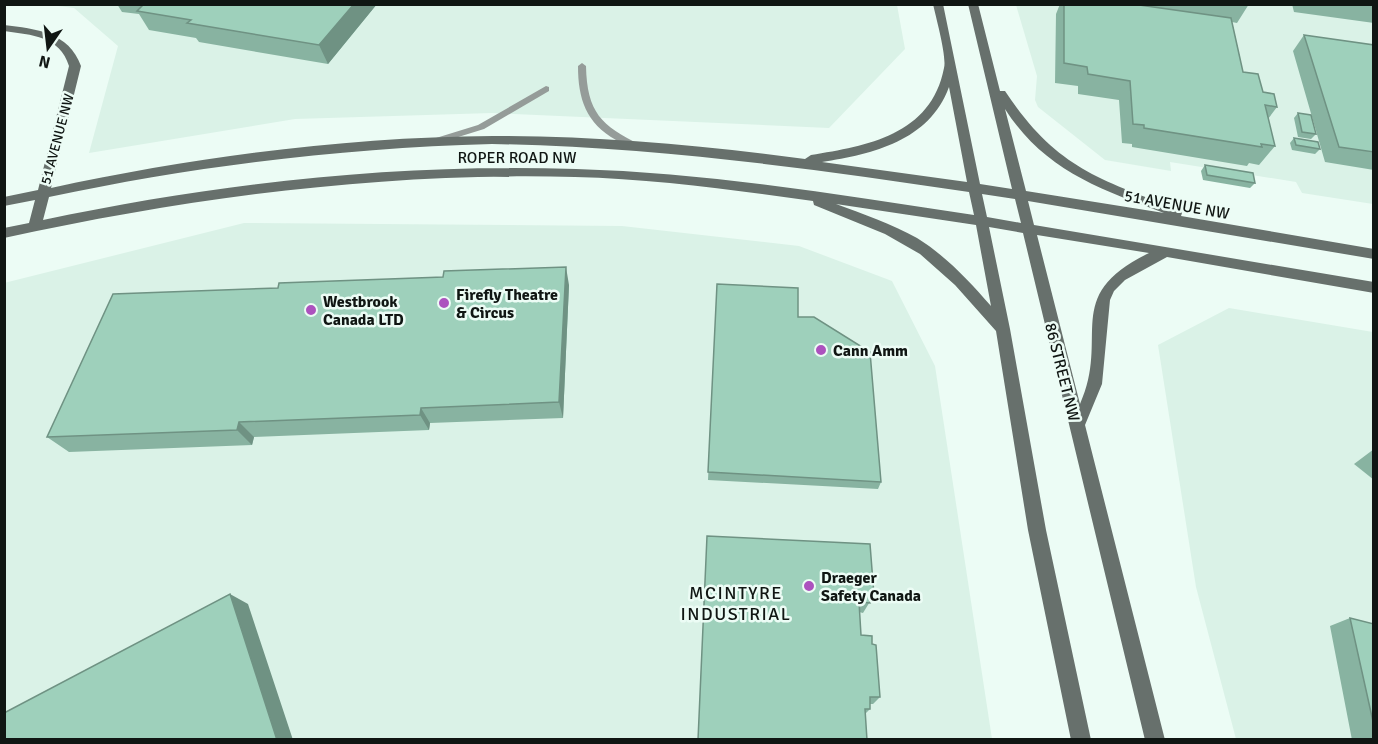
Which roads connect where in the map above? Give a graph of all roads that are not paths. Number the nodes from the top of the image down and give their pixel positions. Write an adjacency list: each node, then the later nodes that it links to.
1 (938, 4): 5 (main road)
2 (973, 4): 6 (main road, 86 STREET NW)
3 (4, 28): 12 (main road, 51 AVENUE NW)
4 (582, 66): 9 (lane)
5 (950, 68): 10 (main road); 11 (main road)
6 (990, 75): 14 (main road, 86 STREET NW); 18 (main road)
7 (546, 89): 8 (lane)
8 (431, 142): 9 (main road, ROPER ROAD NW); 12 (main road, ROPER ROAD NW)
9 (639, 147): 10 (main road, ROPER ROAD NW)
10 (796, 161): 11 (main road, ROPER ROAD NW)
11 (974, 187): 14 (main road, 51 AVENUE NW); 16 (main road)
12 (43, 193): 15 (main road, ROPER ROAD NW); 17 (main road, 51 AVENUE NW)
13 (800, 194): 16 (main road, ROPER ROAD NW); 17 (main road, ROPER ROAD NW); 24 (main road)
14 (1019, 195): 18 (main road, 51 AVENUE NW); 19 (main road, 86 STREET NW)
15 (4, 202)
16 (981, 221): 19 (main road, ROPER ROAD NW); 24 (main road)
17 (35, 226): 20 (main road, ROPER ROAD NW)
18 (1213, 227): 22 (main road, 51 AVENUE NW)
19 (1029, 229): 21 (main road); 25 (main road, 86 STREET NW)
20 (4, 233)
21 (1166, 250): 23 (main road); 25 (main road)
22 (1374, 254)
23 (1374, 288)
24 (1003, 329): 26 (main road)
25 (1077, 426): 27 (main road, 86 STREET NW)
26 (1081, 740)
27 (1155, 740)

